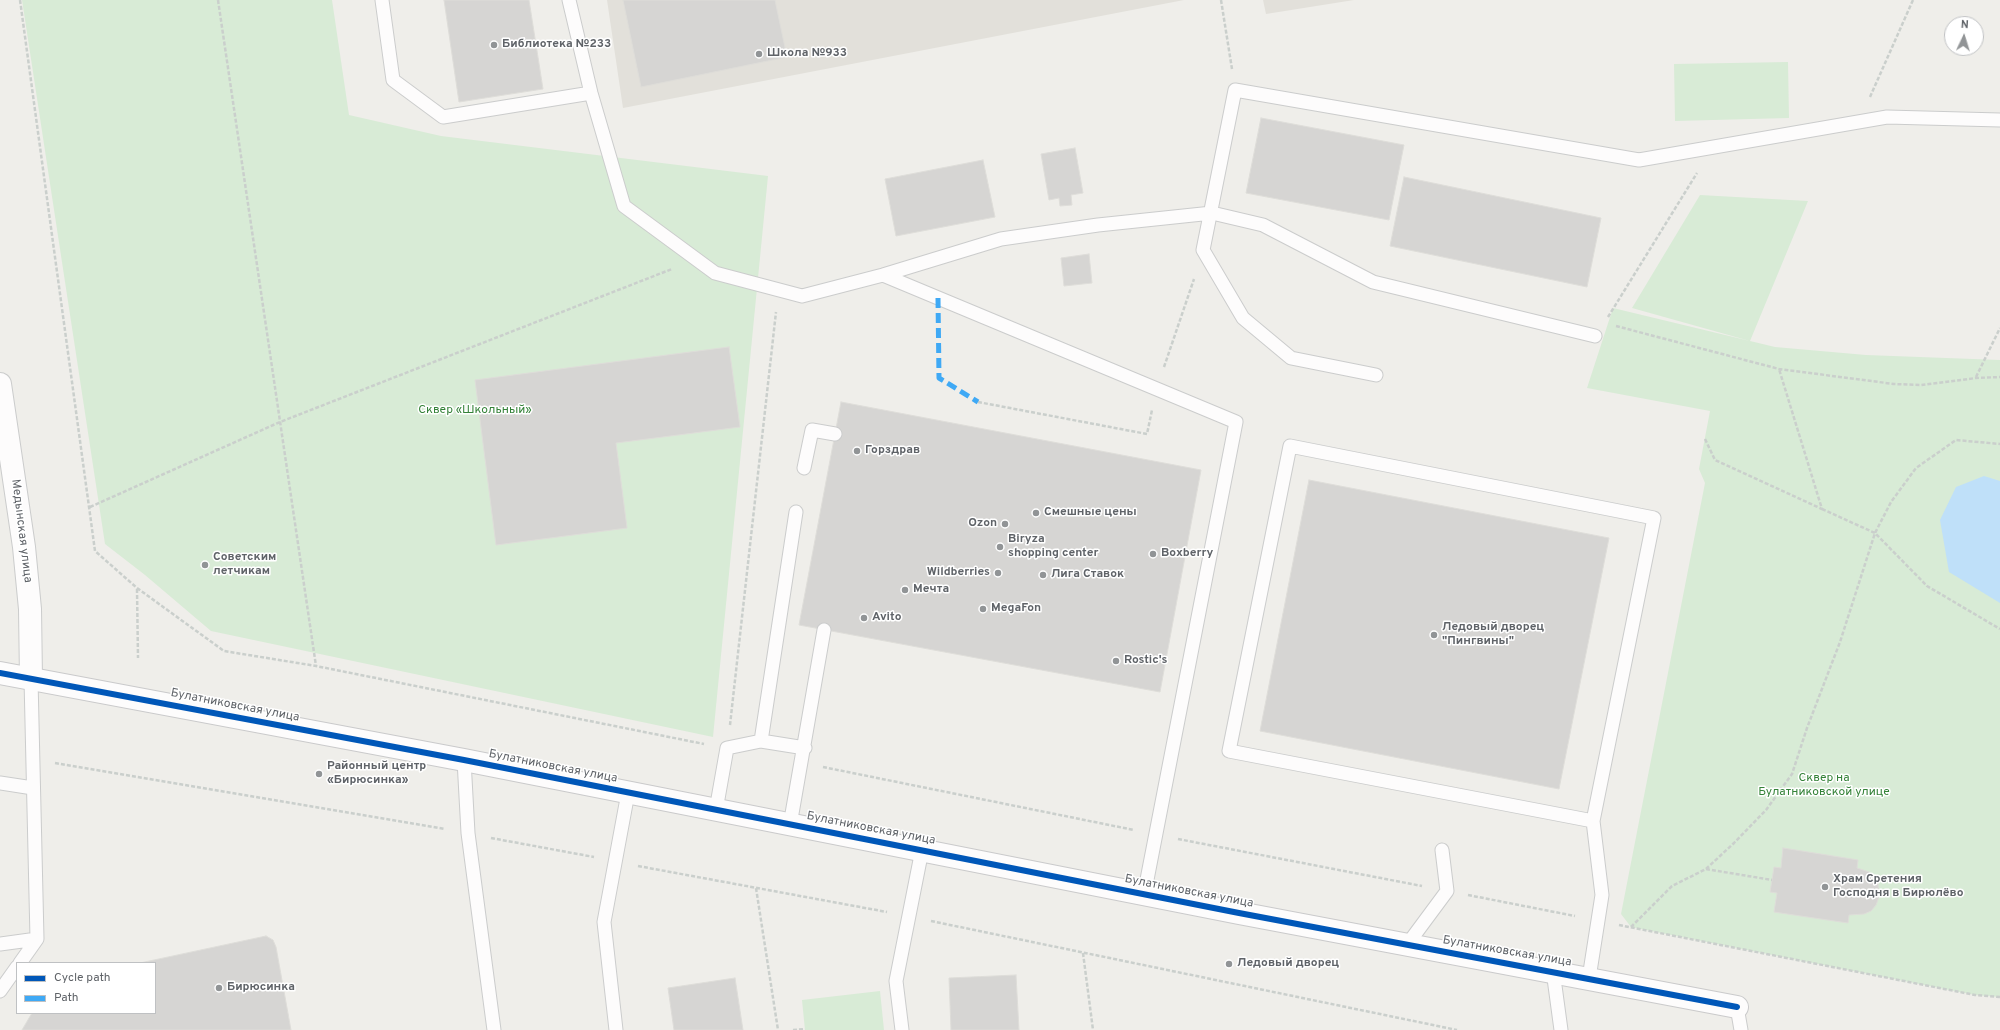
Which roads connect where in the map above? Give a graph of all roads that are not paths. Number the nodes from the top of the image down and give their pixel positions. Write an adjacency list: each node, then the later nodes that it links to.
1 (382, 0): 3 (lane)
2 (569, 0): 3 (lane)
3 (591, 94): 6 (lane)
4 (2000, 120): 5 (lane)
5 (1212, 213): 6 (lane); 7 (lane); 8 (lane)
6 (883, 275): 27 (lane)
7 (1595, 336)
8 (1376, 375)
9 (0, 384): 15 (street, Медынская улица)
10 (835, 434): 11 (lane)
11 (804, 468)
12 (796, 512): 16 (lane)
13 (824, 630): 17 (lane)
14 (0, 673): 15 (street, Булатниковская улица)
15 (31, 679): 18 (street, Булатниковская улица); 20 (lane)
16 (761, 741): 17 (lane); 22 (lane)
17 (805, 748): 24 (lane)
18 (464, 760): 21 (street, Булатниковская улица); 37 (lane)
19 (0, 783): 20 (lane)
20 (33, 788): 28 (lane)
21 (628, 793): 22 (street, Булатниковская улица); 38 (lane)
22 (716, 810): 24 (street, Булатниковская улица)
23 (1592, 821): 23 (lane); 34 (lane)
24 (790, 825): 25 (street, Булатниковская улица)
25 (922, 850): 27 (street, Булатниковская улица); 39 (lane)
26 (1442, 850): 30 (lane)
27 (1144, 895): 30 (street, Булатниковская улица)
28 (37, 939): 29 (lane); 31 (lane)
29 (0, 944)
30 (1407, 945): 33 (street, Булатниковская улица)
31 (21, 962)
32 (16, 968): 35 (lane)
33 (1553, 971): 34 (street, Булатниковская улица); 40 (lane)
34 (1589, 978): 36 (street, Булатниковская улица)
35 (0, 991)
36 (1737, 1007): 41 (lane)
37 (494, 1030)
38 (616, 1030)
39 (902, 1030)
40 (1561, 1030)
41 (1741, 1030)

